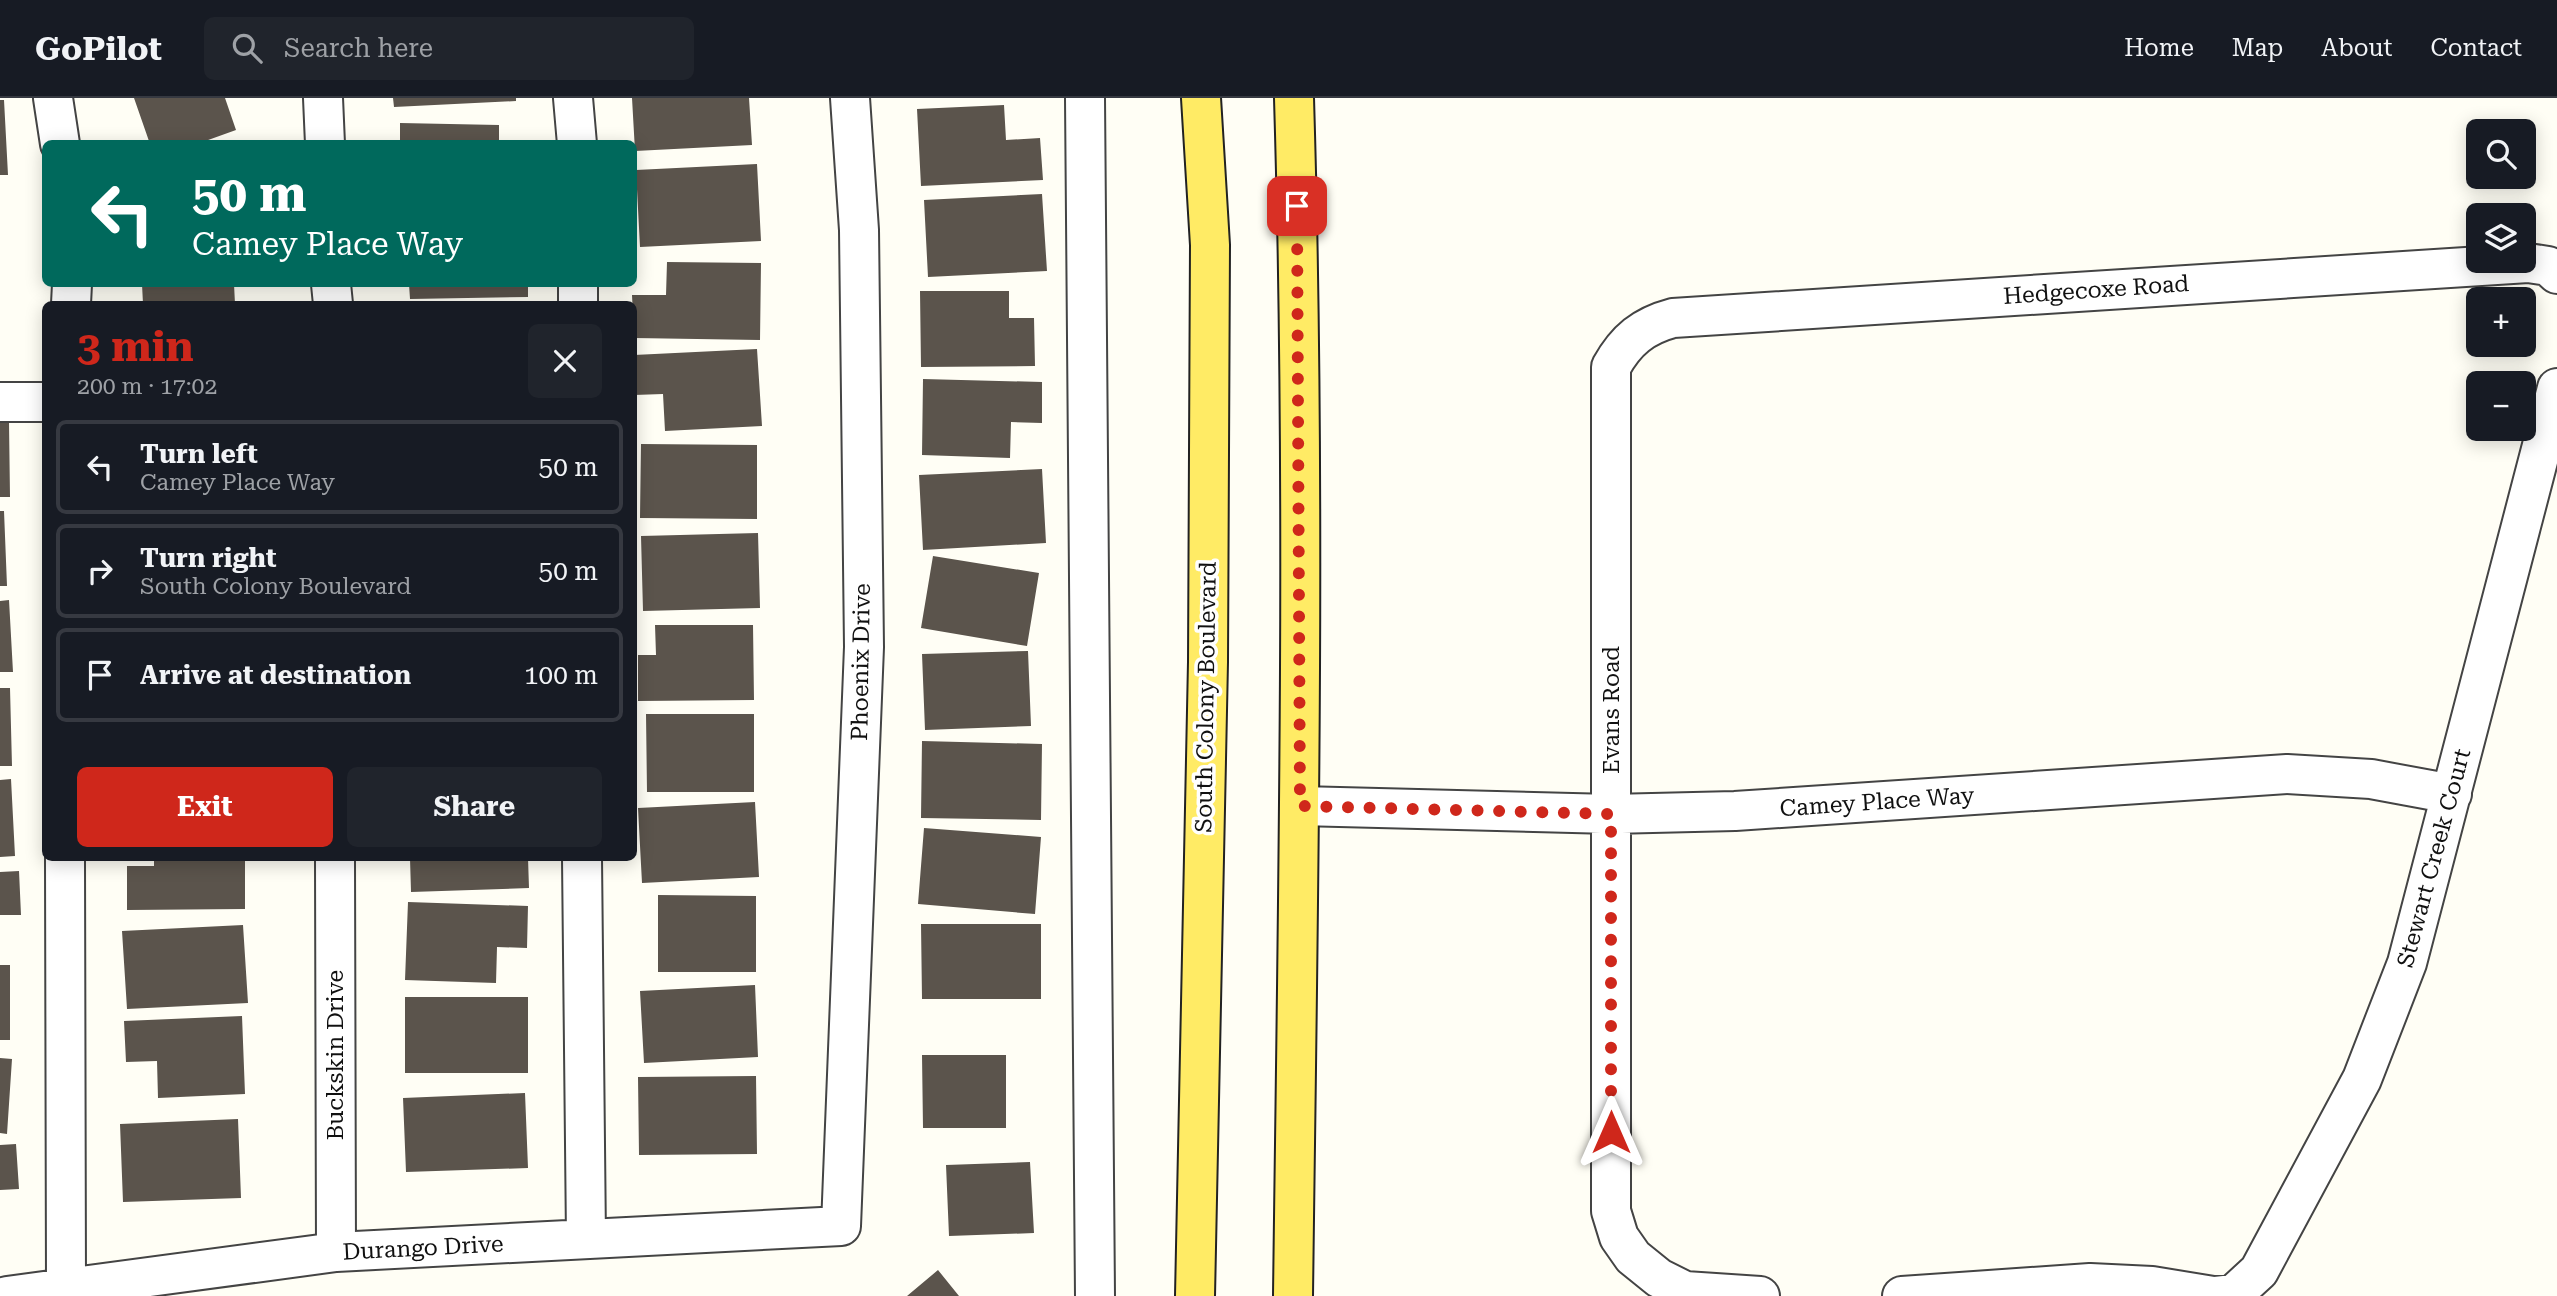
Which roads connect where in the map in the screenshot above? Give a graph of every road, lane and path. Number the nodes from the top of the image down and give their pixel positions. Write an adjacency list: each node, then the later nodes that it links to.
1 (53, 98): 8 (street)
2 (323, 98): 9 (street)
3 (573, 98): 10 (street)
4 (850, 98): 22 (street, Phoenix Drive)
5 (1084, 98): 29 (street)
6 (1201, 98): 30 (main road, South Colony Boulevard)
7 (1294, 98): 17 (main road)
8 (59, 140)
9 (325, 140)
10 (577, 140)
11 (2557, 274): 12 (street, Hedgecoxe Road)
12 (1636, 334): 18 (street, Evans Road)
13 (2557, 387): 16 (street, Stewart Creek Court)
14 (0, 402): 15 (street)
15 (42, 402)
16 (2452, 794): 18 (street, Camey Place Way); 27 (street, Stewart Creek Court)
17 (1300, 806): 18 (street, Camey Place Way); 31 (main road)
18 (1611, 814): 32 (street, Evans Road)
19 (65, 861): 25 (street)
20 (335, 861): 24 (street, Buckskin Drive)
21 (582, 861): 23 (street)
22 (841, 1226): 23 (street, Durango Drive)
23 (586, 1239): 24 (street, Durango Drive)
24 (335, 1252): 25 (street, Durango Drive)
25 (66, 1287): 28 (street, Durango Drive)
26 (2026, 1291): 27 (street); 33 (street)
27 (2221, 1295)
28 (9, 1296)
29 (1095, 1296)
30 (1195, 1296)
31 (1293, 1296)
32 (1760, 1296)
33 (1902, 1296)

